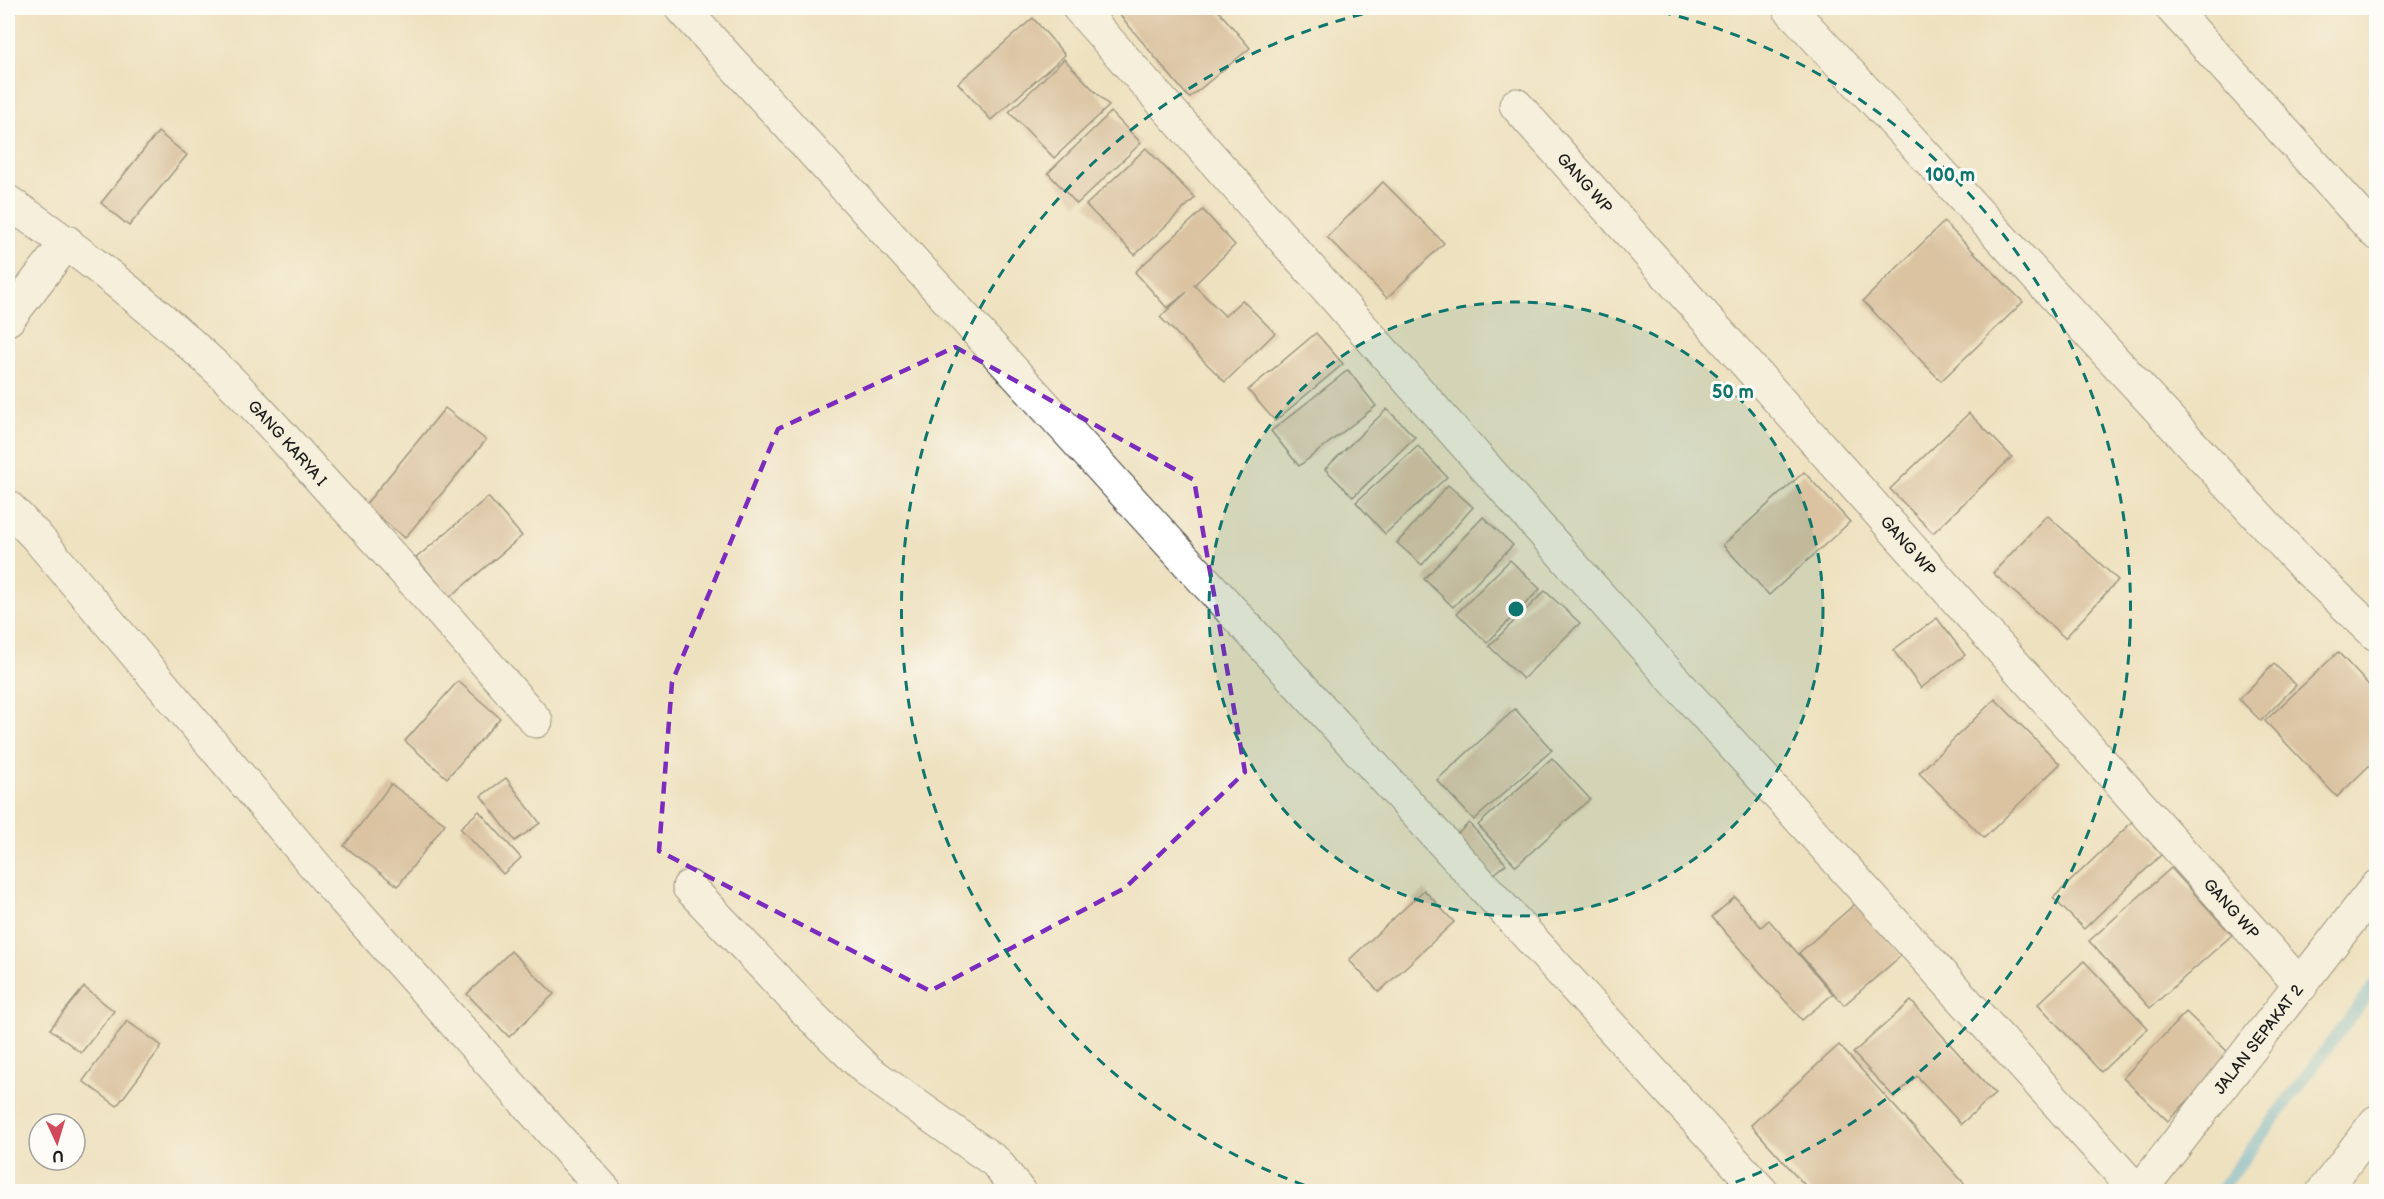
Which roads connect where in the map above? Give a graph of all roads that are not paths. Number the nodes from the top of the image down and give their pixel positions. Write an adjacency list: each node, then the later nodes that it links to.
1 (682, 8): 19 (street)
2 (1079, 8): 20 (street)
3 (1789, 8): 11 (street)
4 (2172, 8): 7 (street)
5 (1516, 105): 15 (street, GANG WP)
6 (8, 202): 8 (street, GANG KARYA I)
7 (2376, 233)
8 (67, 242): 9 (street); 12 (street, GANG KARYA I)
9 (8, 319)
10 (8, 507): 17 (street)
11 (2376, 634)
12 (536, 721)
13 (689, 887): 18 (street)
14 (2376, 887): 15 (street, JALAN SEPAKAT 2)
15 (2301, 986): 20 (street, JALAN SEPAKAT 2)
16 (2376, 1122): 21 (street)
17 (606, 1191)
18 (1019, 1191)
19 (1762, 1191)
20 (2138, 1191)
21 (2323, 1191)

